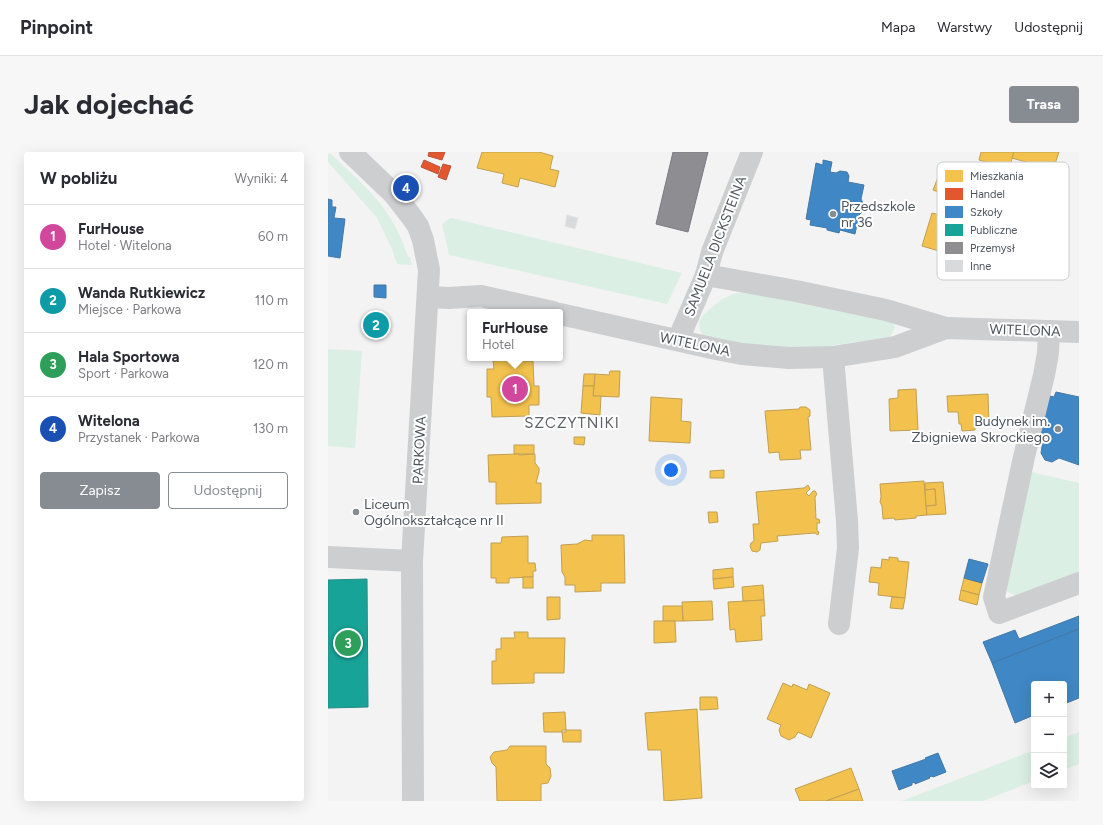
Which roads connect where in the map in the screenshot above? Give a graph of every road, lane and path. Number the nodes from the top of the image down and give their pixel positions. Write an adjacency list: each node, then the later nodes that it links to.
1 (350, 152): 4 (street, PARKOWA)
2 (752, 152): 3 (street, SAMUELA DICKSTEINA)
3 (706, 275): 7 (street, WITELONA); 10 (street, SAMUELA DICKSTEINA)
4 (428, 297): 5 (street); 13 (street, PARKOWA)
5 (540, 309)
6 (563, 315): 10 (street, WITELONA)
7 (946, 328): 8 (street, WITELONA); 11 (street, WITELONA)
8 (1049, 331): 9 (street, WITELONA); 14 (street)
9 (1079, 332)
10 (678, 340): 11 (street, WITELONA)
11 (833, 358): 15 (street)
12 (328, 557): 13 (street)
13 (412, 561): 16 (street, PARKOWA)
14 (1079, 583)
15 (839, 624)
16 (413, 801)

